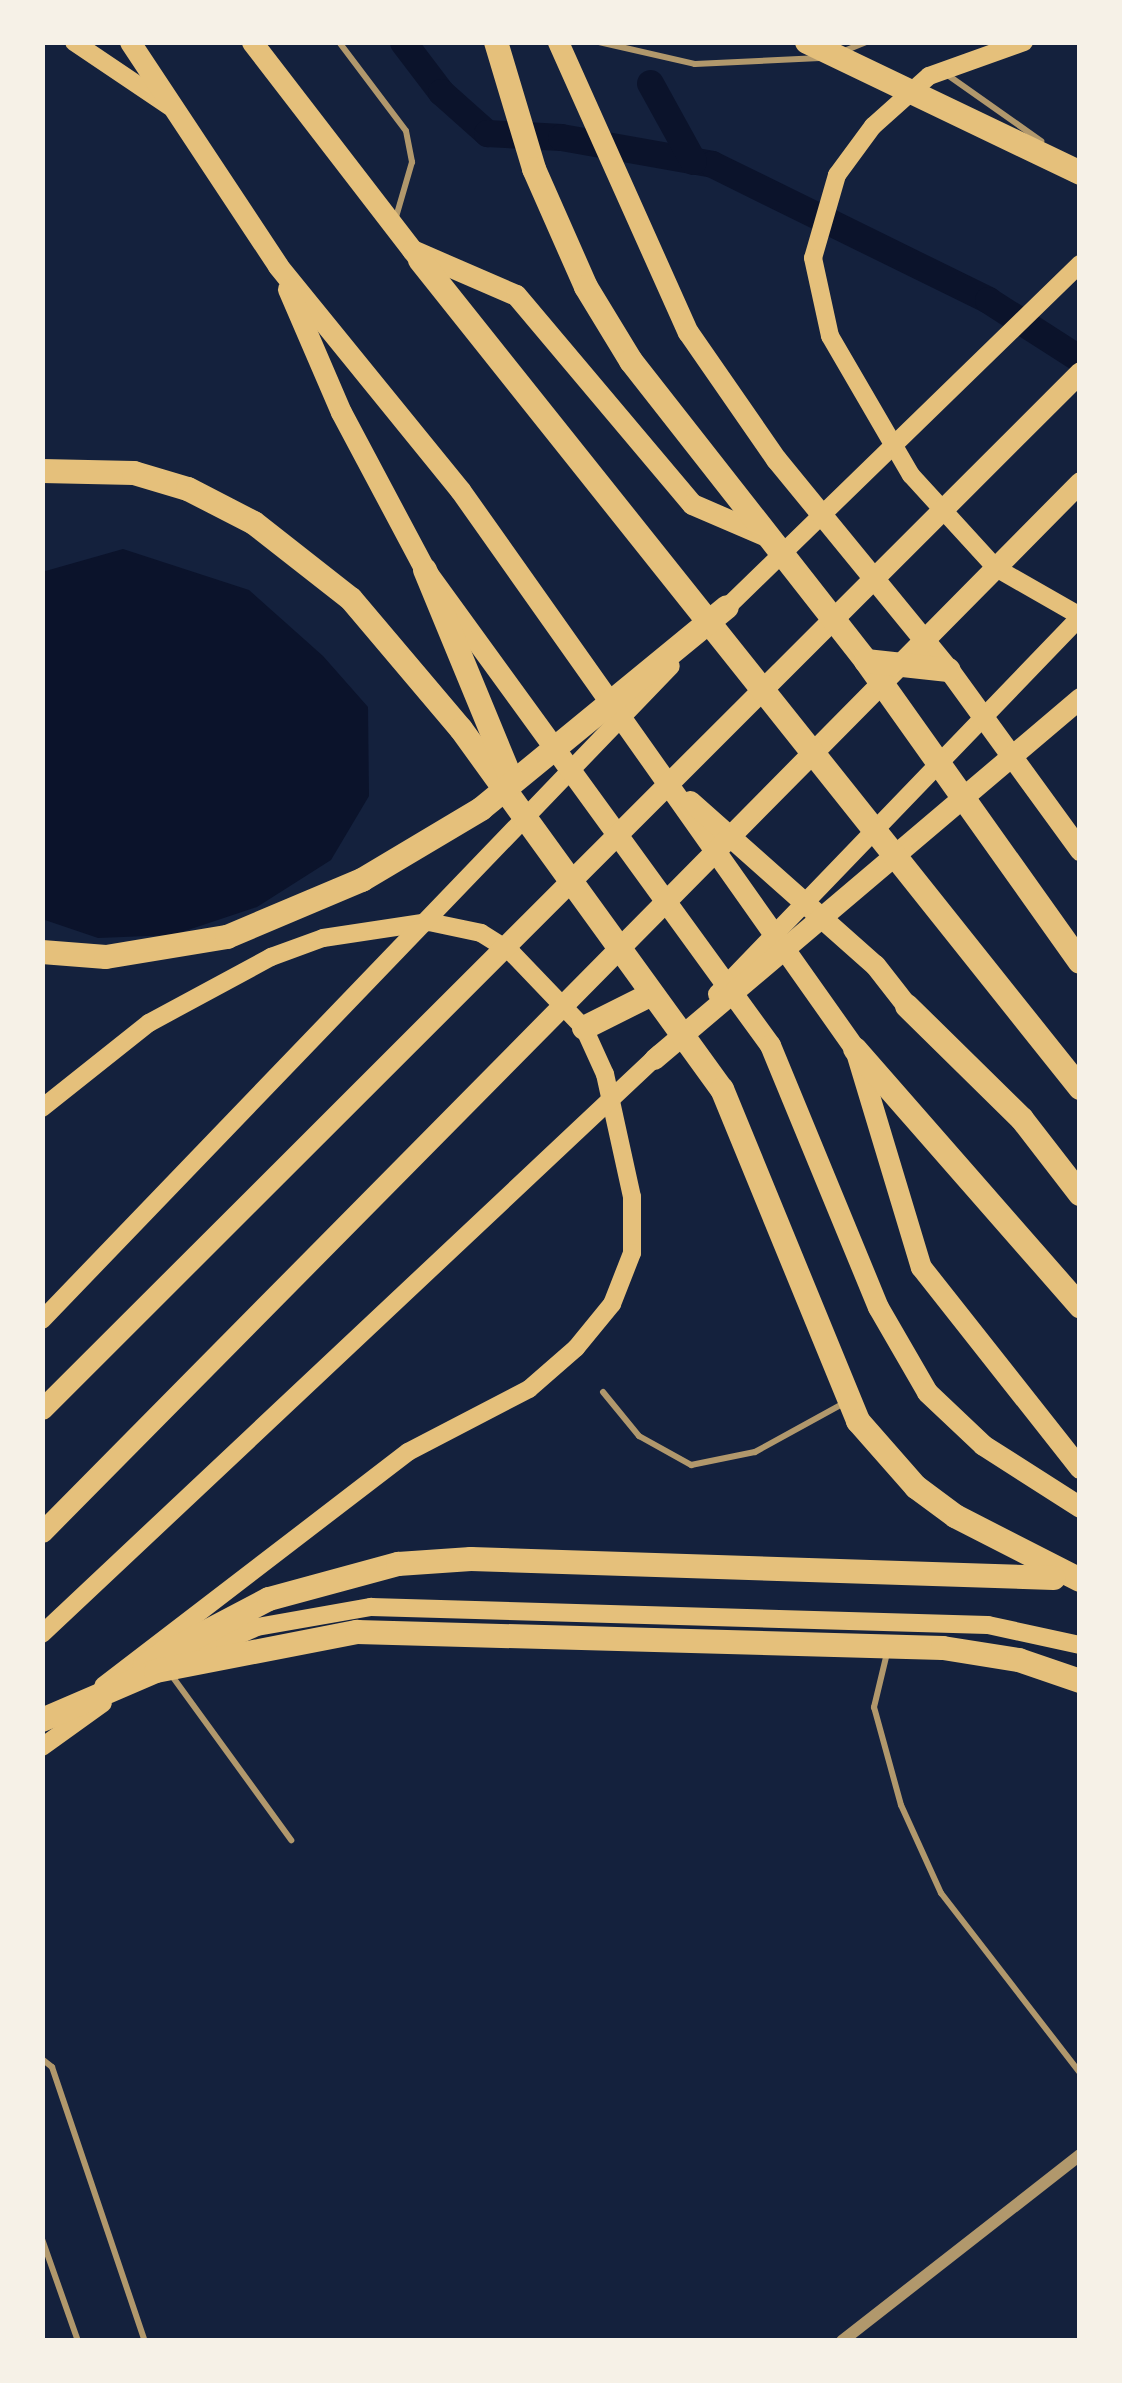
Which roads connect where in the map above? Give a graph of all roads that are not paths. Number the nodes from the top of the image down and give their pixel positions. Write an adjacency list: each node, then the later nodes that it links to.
1 (74, 42): 12 (main road)
2 (130, 42): 12 (highway)
3 (252, 42): 15 (highway)
4 (338, 42): 15 (lane)
5 (496, 42): 22 (highway)
6 (558, 42): 27 (highway)
7 (599, 42): 9 (lane)
8 (808, 42): 14 (highway)
9 (866, 42)
10 (1024, 42): 11 (main road)
11 (941, 70): 13 (lane); 25 (main road)
12 (178, 112): 18 (highway)
13 (1080, 161)
14 (1080, 173)
15 (394, 224): 16 (highway)
16 (416, 255): 22 (highway); 39 (highway)
17 (1080, 264): 24 (main road)
18 (278, 266): 23 (highway); 29 (highway)
19 (1080, 372): 46 (highway)
20 (42, 471): 30 (highway)
21 (1080, 482): 49 (highway)
22 (764, 535): 26 (highway)
23 (424, 570): 30 (highway); 48 (highway)
24 (727, 607): 32 (highway); 43 (main road)
25 (1080, 616): 38 (main road)
26 (866, 661): 27 (highway); 33 (highway)
27 (949, 670): 31 (highway)
28 (1080, 698): 38 (highway)
29 (661, 774): 35 (highway); 37 (highway)
30 (531, 824): 34 (highway)
31 (1080, 850)
32 (42, 952)
33 (1080, 962)
34 (652, 994): 36 (highway); 45 (highway)
35 (907, 1006): 41 (highway)
36 (584, 1028): 40 (main road); 56 (main road)
37 (855, 1049): 42 (highway); 47 (highway)
38 (654, 1059): 52 (main road)
39 (1080, 1088)
40 (42, 1108)
41 (1080, 1194)
42 (1080, 1306)
43 (42, 1319)
44 (603, 1392): 45 (lane)
45 (848, 1401): 50 (highway)
46 (42, 1409)
47 (1080, 1468)
48 (1080, 1508)
49 (42, 1532)
50 (1080, 1581): 56 (highway)
51 (895, 1620): 53 (main road); 54 (main road); 62 (lane)
52 (42, 1634)
53 (1080, 1645)
54 (166, 1668): 59 (main road); 60 (lane)
55 (1080, 1681): 57 (highway)
56 (97, 1691): 58 (main road)
57 (42, 1720)
58 (42, 1735)
59 (42, 1748)
60 (291, 1840)
61 (42, 2059): 66 (lane)
62 (1080, 2074)
63 (1080, 2155): 67 (street)
64 (42, 2239): 65 (lane)
65 (78, 2341)
66 (145, 2341)
67 (842, 2341)

